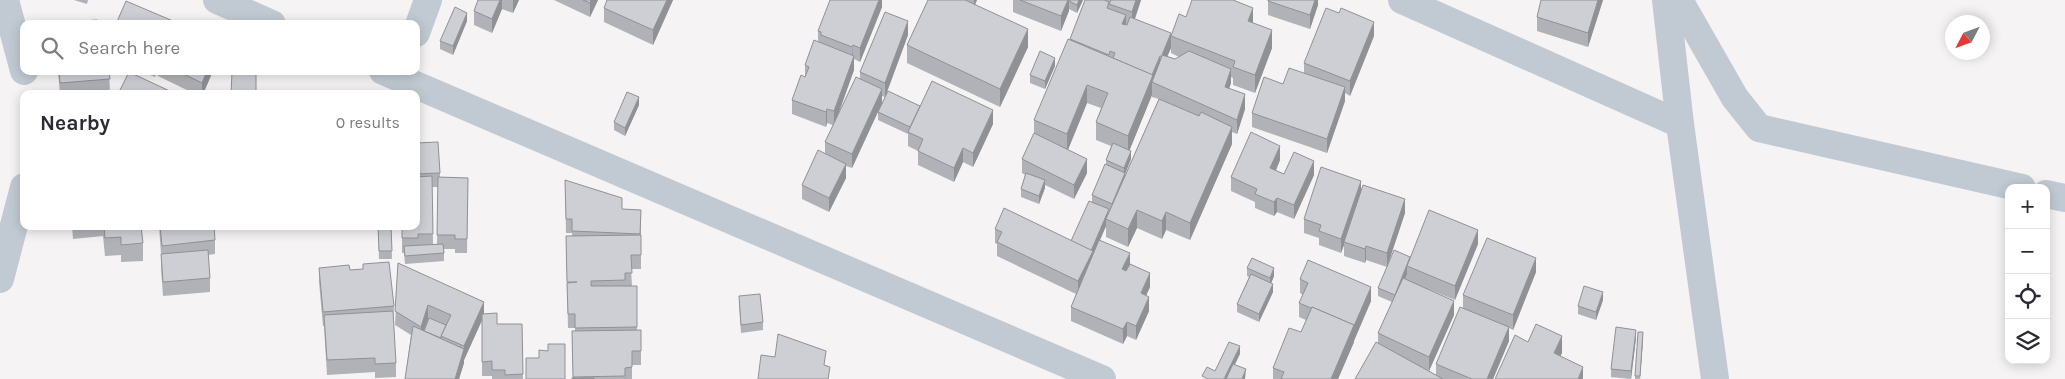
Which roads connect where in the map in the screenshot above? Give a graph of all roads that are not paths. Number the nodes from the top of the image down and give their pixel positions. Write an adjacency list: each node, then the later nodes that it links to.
1 (5, 0): 9 (street)
2 (217, 0): 7 (street)
3 (428, 0): 8 (street)
4 (1402, 0): 13 (street)
5 (1666, 0): 13 (street)
6 (1679, 0): 14 (street)
7 (263, 20)
8 (420, 22)
9 (20, 56)
10 (25, 75): 12 (street)
11 (397, 75): 19 (street)
12 (26, 90)
13 (1680, 124): 20 (street)
14 (2005, 184)
15 (2050, 195): 16 (street)
16 (2065, 198)
17 (20, 202): 18 (street)
18 (0, 280)
19 (1102, 379)
20 (1715, 379)

